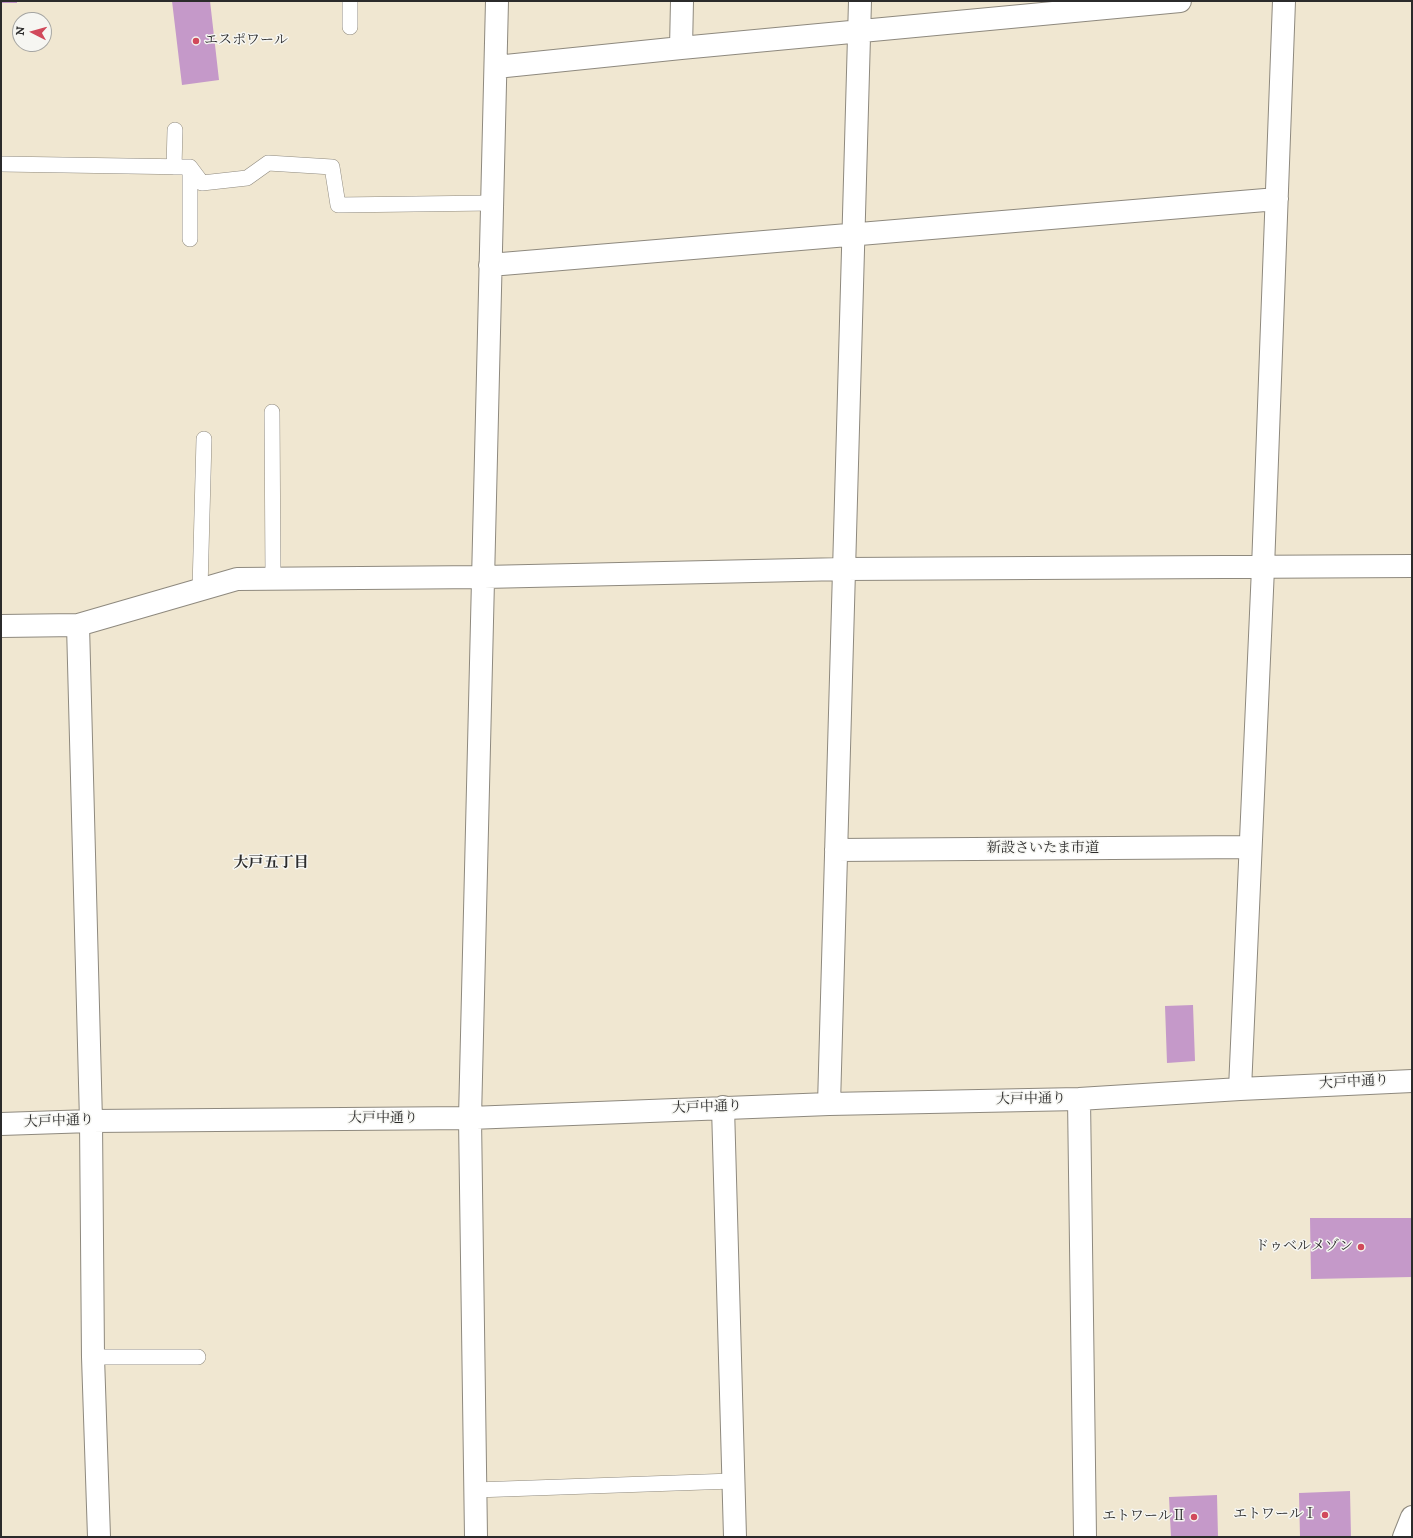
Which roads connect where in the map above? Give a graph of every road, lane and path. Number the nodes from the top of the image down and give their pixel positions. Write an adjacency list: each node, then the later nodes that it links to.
1 (350, 1): 8 (lane)
2 (497, 1): 11 (street)
3 (682, 1): 10 (street)
4 (860, 1): 9 (street)
5 (1180, 1): 7 (street)
6 (1284, 1): 16 (street)
7 (1056, 7): 9 (street)
8 (350, 27)
9 (859, 31): 10 (street); 18 (street)
10 (681, 48): 11 (street)
11 (496, 67): 17 (street)
12 (175, 130): 14 (lane)
13 (1, 164): 14 (lane)
14 (174, 167): 15 (lane)
15 (190, 167): 17 (lane); 19 (lane)
16 (1276, 199): 18 (street); 24 (street)
17 (492, 203): 20 (street)
18 (854, 235): 20 (street); 25 (street)
19 (190, 239)
20 (490, 265): 26 (street)
21 (272, 412): 27 (lane)
22 (204, 439): 28 (lane)
23 (1412, 566): 24 (street)
24 (1263, 568): 25 (street); 31 (street)
25 (844, 569): 26 (street); 32 (street)
26 (484, 577): 27 (street); 38 (street)
27 (273, 578): 28 (street)
28 (200, 589): 29 (street)
29 (78, 625): 30 (street); 39 (street)
30 (1, 626)
31 (1250, 847): 32 (street, 新設さいたま市道); 34 (street)
32 (836, 850): 36 (street)
33 (1412, 1081): 34 (street, 大戸中通り)
34 (1240, 1089): 35 (street, 大戸中通り)
35 (1079, 1099): 36 (street, 大戸中通り); 49 (street)
36 (829, 1104): 37 (street, 大戸中通り)
37 (723, 1107): 38 (street, 大戸中通り); 43 (street)
38 (470, 1118): 39 (street, 大戸中通り); 44 (street)
39 (91, 1121): 40 (street, 大戸中通り); 41 (street)
40 (1, 1124)
41 (93, 1357): 42 (lane); 46 (street)
42 (198, 1357)
43 (733, 1481): 44 (lane); 48 (street)
44 (475, 1490): 47 (street)
45 (1412, 1517): 50 (street)
46 (99, 1537)
47 (476, 1537)
48 (734, 1537)
49 (1085, 1537)
50 (1404, 1537)

